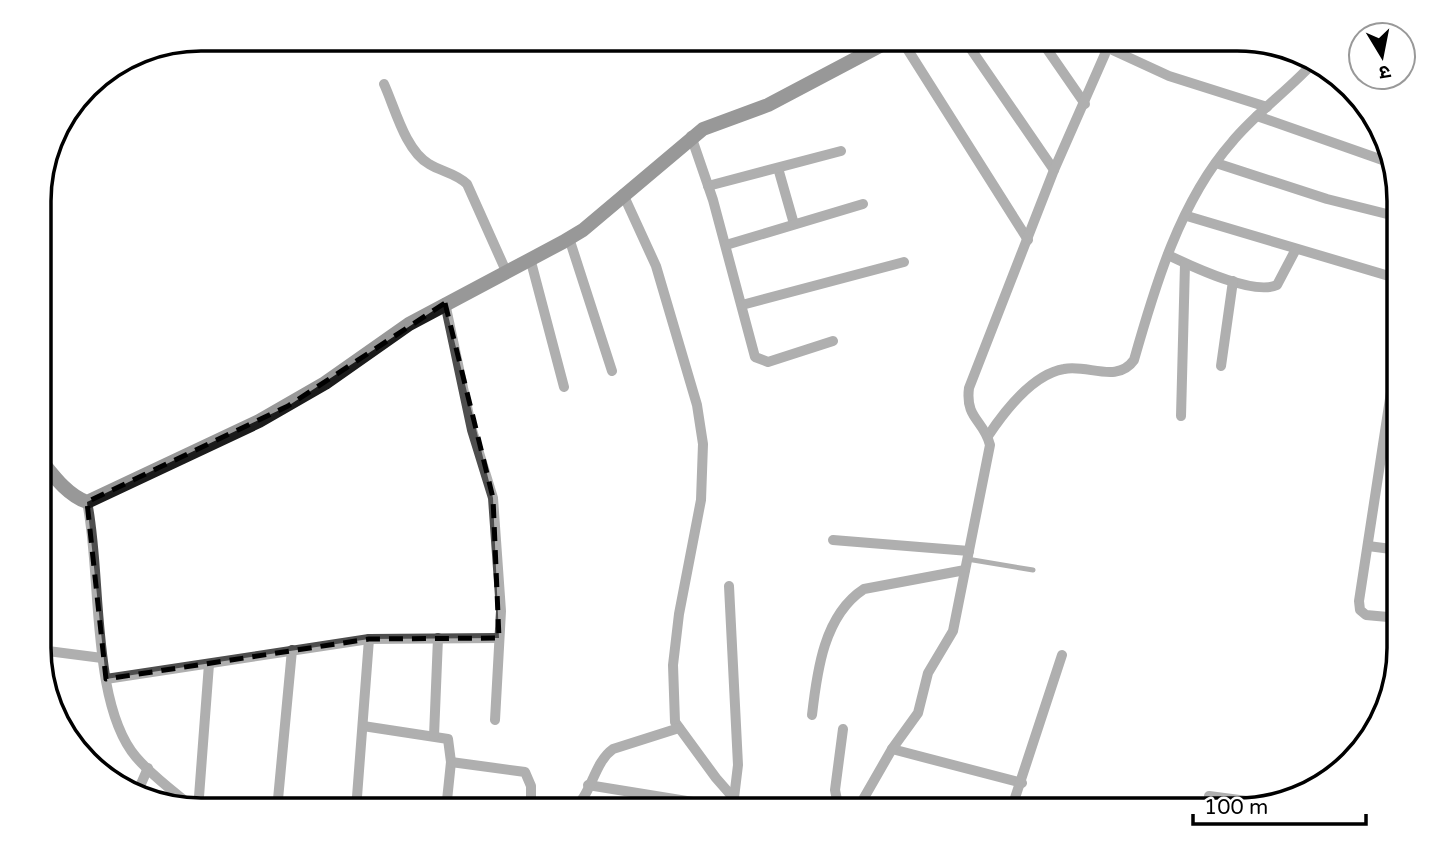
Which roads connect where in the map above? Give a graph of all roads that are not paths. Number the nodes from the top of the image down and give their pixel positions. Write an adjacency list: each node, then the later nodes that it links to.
1 (870, 51): 7 (street)
2 (909, 51): 26 (street)
3 (973, 51): 18 (street)
4 (1049, 51): 10 (street)
5 (1102, 51): 10 (street)
6 (1120, 51): 11 (street)
7 (867, 53): 13 (street)
8 (1307, 68): 11 (street)
9 (384, 84): 33 (street)
10 (1086, 104): 18 (street)
11 (1267, 107): 12 (street)
12 (1257, 116): 15 (street); 16 (street)
13 (691, 136): 19 (street); 20 (street)
14 (841, 151): 17 (street)
15 (1381, 159)
16 (1216, 163): 22 (street); 23 (street)
17 (778, 168): 19 (street); 24 (street)
18 (1054, 170): 26 (street)
19 (708, 186): 27 (street)
20 (623, 194): 25 (street); 66 (street)
21 (863, 204): 24 (street)
22 (1387, 214)
23 (1187, 216): 28 (street); 29 (street)
24 (794, 224): 27 (street)
25 (569, 238): 30 (street); 40 (street)
26 (1028, 240): 44 (street)
27 (726, 245): 37 (street)
28 (1296, 249): 34 (street); 35 (street)
29 (1168, 255): 32 (street); 44 (street)
30 (530, 258): 33 (street); 41 (street)
31 (904, 262): 37 (street)
32 (1185, 264): 35 (street); 42 (street)
33 (506, 271): 36 (street)
34 (1387, 276)
35 (1233, 281): 39 (street)
36 (445, 303): 46 (street); 55 (street)
37 (742, 305): 38 (street)
38 (833, 341)
39 (1221, 366)
40 (612, 371)
41 (565, 387)
42 (1181, 416)
43 (1387, 423): 48 (street)
44 (988, 436): 50 (street)
45 (51, 473): 46 (street)
46 (87, 502): 60 (street)
47 (833, 540): 50 (street)
48 (1368, 546): 49 (street); 53 (street)
49 (1387, 548)
50 (967, 560): 51 (lane); 63 (street); 69 (street)
51 (1033, 570)
52 (729, 586): 84 (street)
53 (1387, 617)
54 (438, 638): 55 (street); 56 (street); 68 (street)
55 (499, 638): 64 (street)
56 (369, 639): 57 (street); 65 (street)
57 (292, 650): 61 (street); 78 (street)
58 (51, 651): 60 (street)
59 (1062, 655): 72 (street)
60 (102, 658): 62 (street)
61 (209, 664): 62 (street); 77 (street)
62 (106, 679): 71 (street)
63 (812, 715)
64 (495, 720)
65 (363, 726): 68 (street); 79 (street)
66 (679, 728): 73 (street); 84 (street)
67 (843, 729): 85 (street)
68 (435, 736): 70 (street)
69 (892, 749): 72 (street); 86 (street)
70 (451, 762): 80 (street); 81 (street)
71 (148, 768): 74 (street); 76 (street)
72 (1022, 783): 87 (street)
73 (588, 785): 82 (street); 83 (street)
74 (140, 786)
75 (1209, 796): 88 (street)
76 (182, 797)
77 (198, 798)
78 (278, 798)
79 (357, 798)
80 (447, 798)
81 (531, 798)
82 (581, 798)
83 (658, 798)
84 (734, 798)
85 (837, 798)
86 (864, 798)
87 (1016, 798)
88 (1224, 798)

